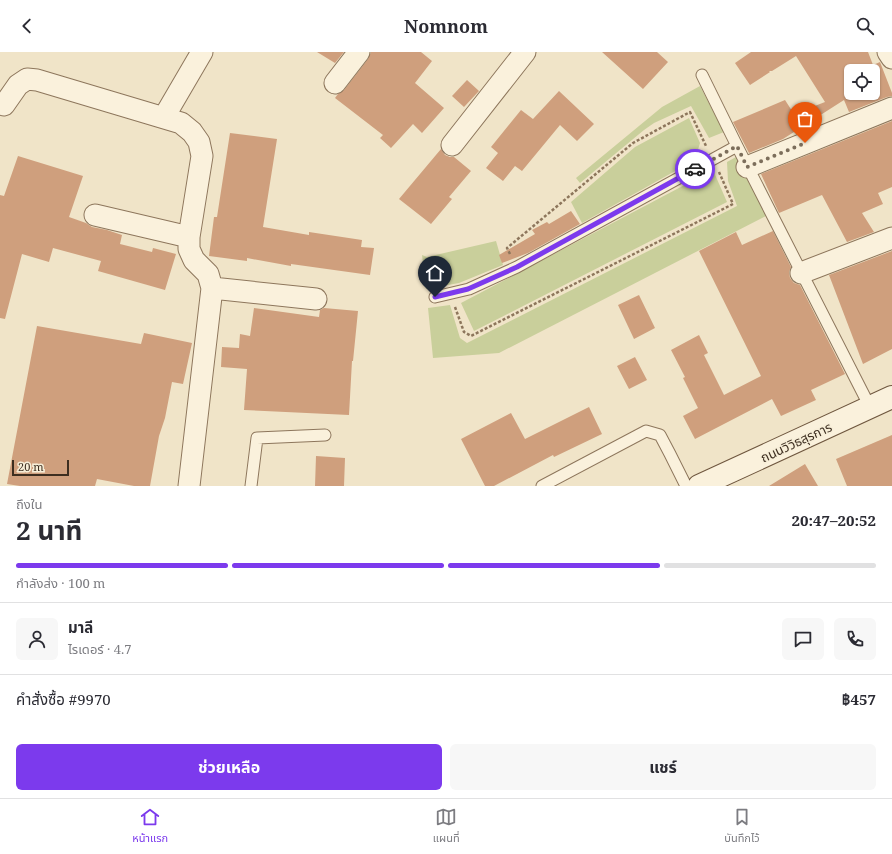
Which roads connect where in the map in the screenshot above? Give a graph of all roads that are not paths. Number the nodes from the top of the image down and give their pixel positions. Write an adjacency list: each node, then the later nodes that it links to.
1 (202, 52): 10 (street)
2 (359, 52): 7 (street)
3 (525, 52): 11 (street)
4 (888, 52): 5 (street)
5 (892, 58)
6 (702, 75): 12 (lane)
7 (335, 82)
8 (4, 105): 10 (street)
9 (892, 108): 13 (street)
10 (164, 117): 15 (street)
11 (452, 145)
12 (737, 146): 13 (lane); 19 (lane)
13 (747, 167): 17 (lane)
14 (94, 215): 15 (street)
15 (189, 237): 18 (street)
16 (892, 238): 17 (street)
17 (801, 273): 22 (lane)
18 (212, 288): 20 (street); 24 (street)
19 (435, 297)
20 (316, 299)
21 (892, 397): 22 (main road, ถนนวิวิธสุรการ)
22 (870, 407): 28 (main road, ถนนวิวิธสุรการ)
23 (326, 436): 25 (lane)
24 (188, 486)
25 (251, 486)
26 (542, 486): 27 (lane)
27 (686, 486)
28 (699, 486)

